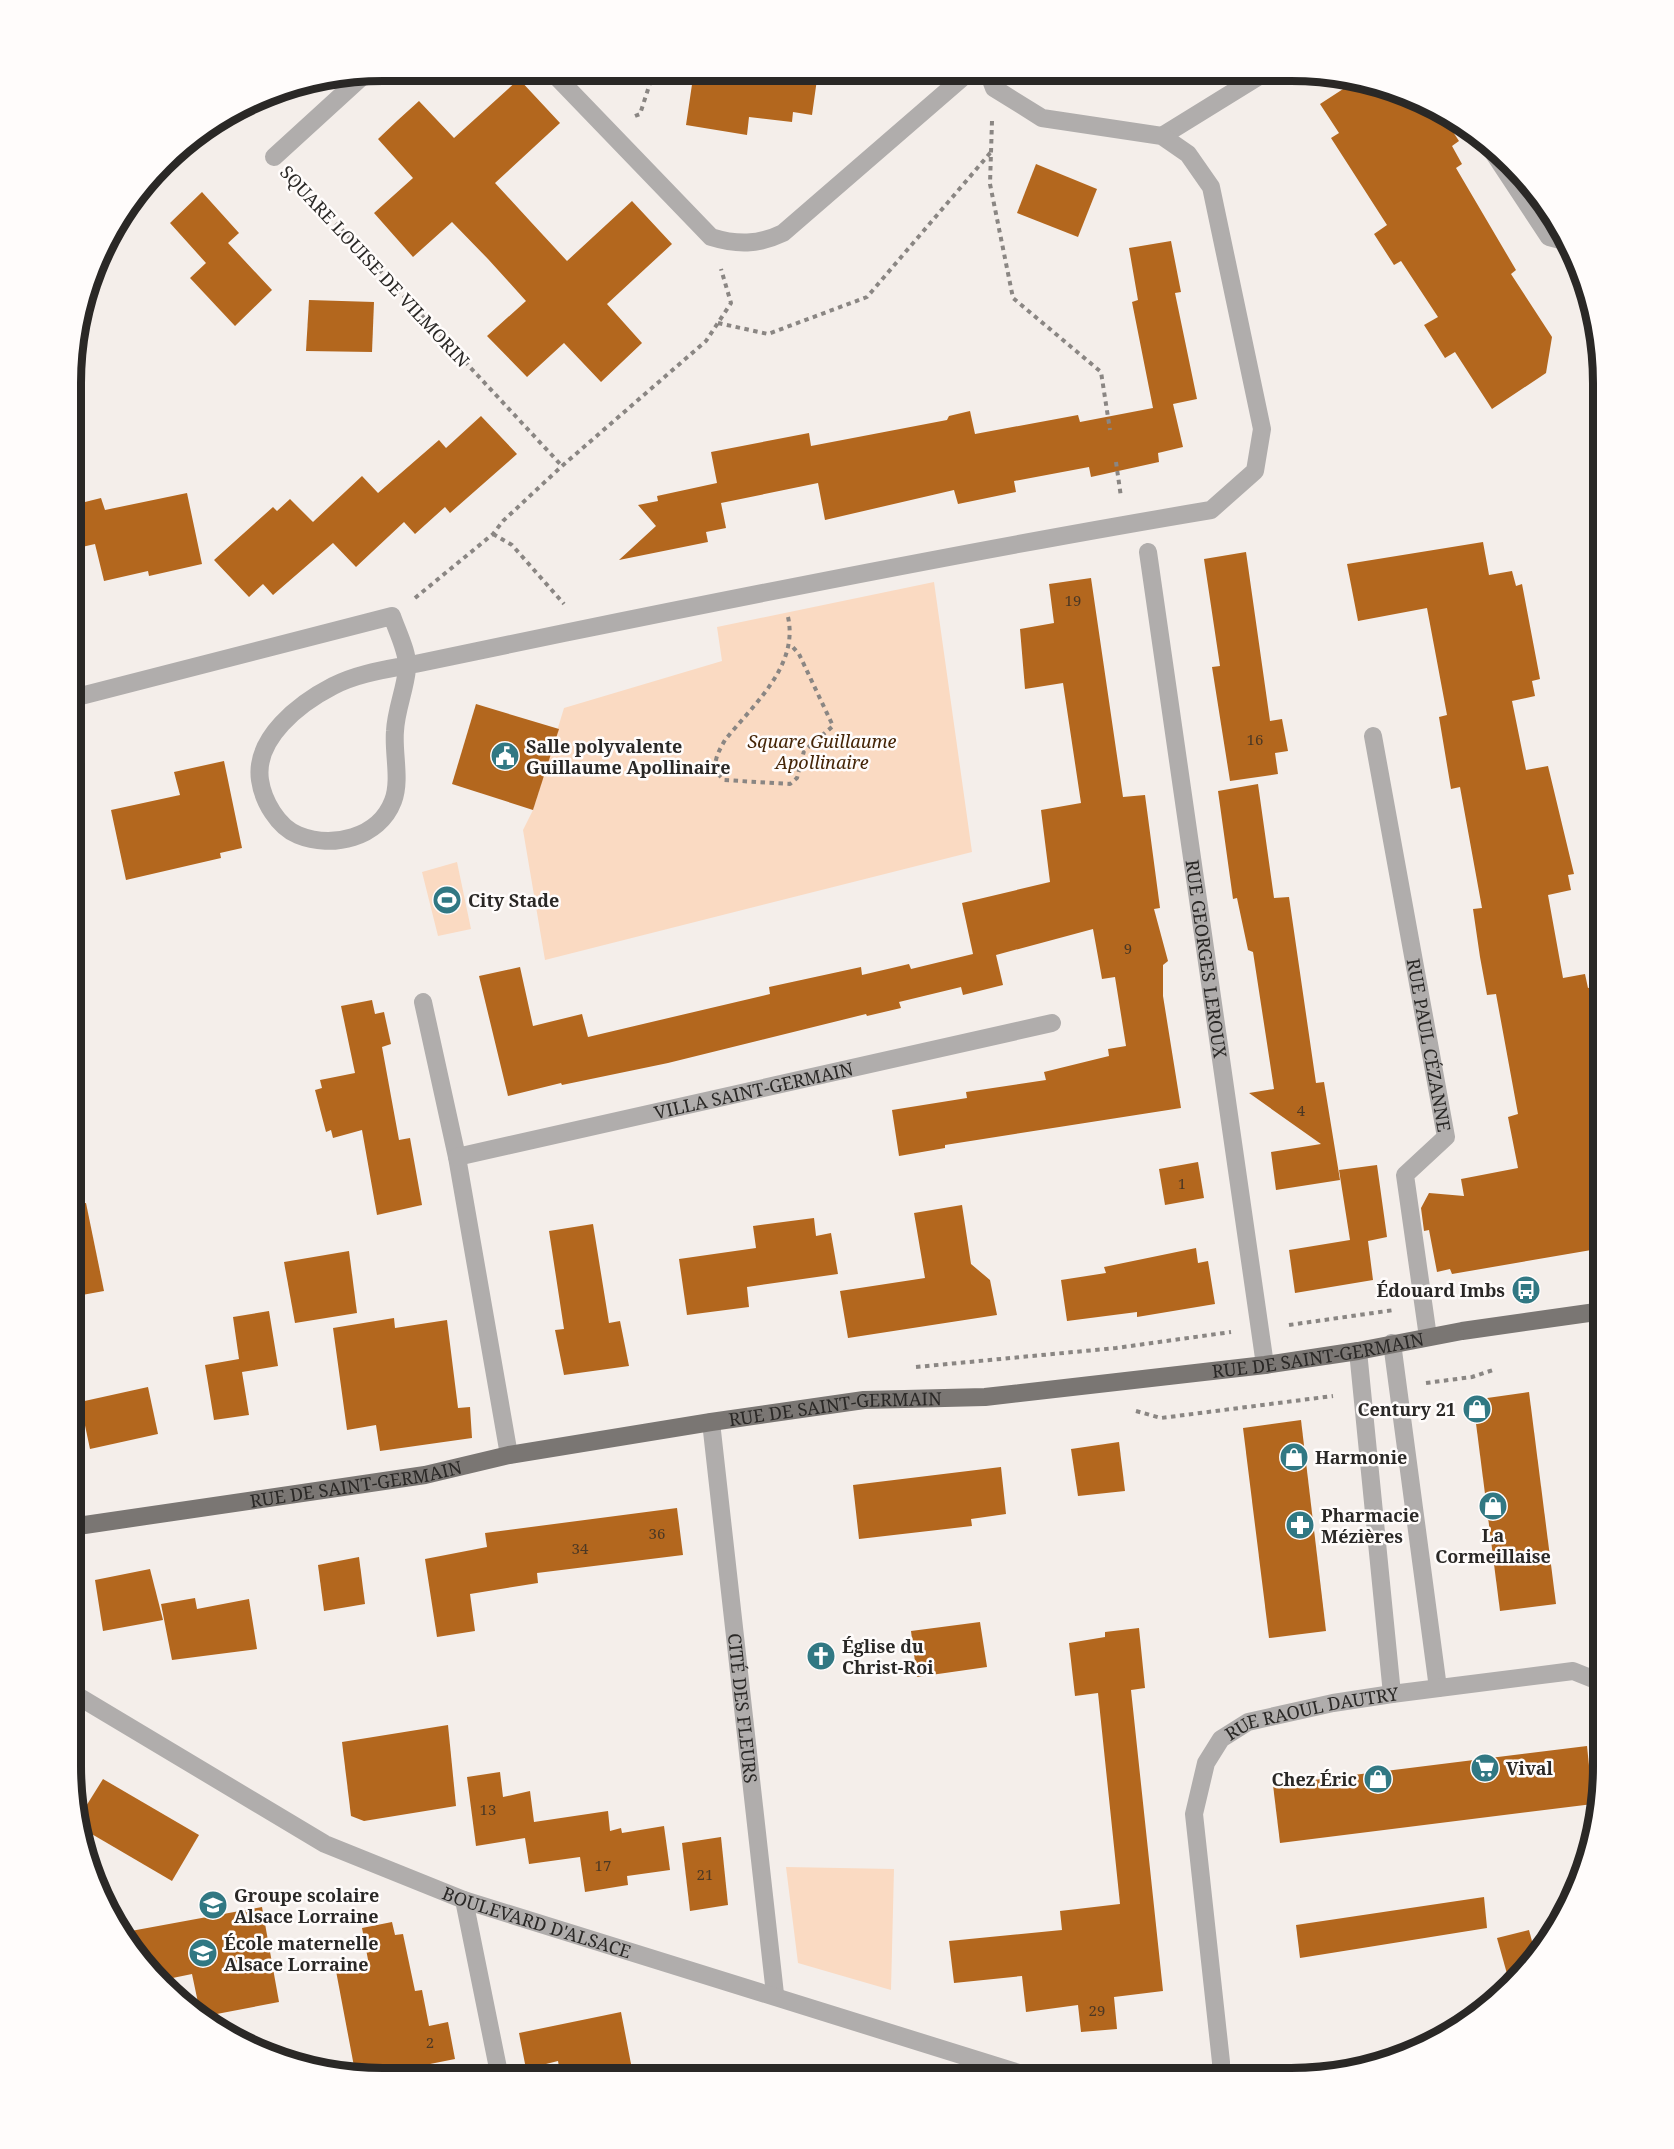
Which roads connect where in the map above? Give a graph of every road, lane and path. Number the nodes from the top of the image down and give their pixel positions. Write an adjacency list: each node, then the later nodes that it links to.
1 (561, 81): 8 (street)
2 (651, 81): 8 (path)
3 (959, 81): 13 (street)
4 (991, 81): 10 (path)
5 (992, 81): 9 (street)
6 (1251, 81): 9 (street)
7 (356, 83): 11 (street, SQUARE LOUISE DE VILMORIN)
8 (610, 130): 13 (street)
9 (1162, 136): 20 (street)
10 (991, 152): 15 (path); 16 (path)
11 (274, 157): 17 (path, SQUARE LOUISE DE VILMORIN)
12 (1506, 172): 14 (street)
13 (711, 237): 15 (path)
14 (1556, 239)
15 (718, 323): 17 (path)
16 (1110, 430)
17 (562, 466): 18 (path)
18 (493, 534): 21 (path); 22 (path)
19 (1148, 552): 36 (street, RUE GEORGES LEROUX)
20 (782, 590): 22 (street); 23 (path)
21 (392, 616): 24 (street); 25 (street)
22 (587, 629): 24 (street)
23 (790, 644): 23 (path)
24 (408, 666): 24 (street)
25 (81, 696)
26 (1373, 736): 30 (street, RUE PAUL CÉZANNE)
27 (423, 1002): 29 (street)
28 (1052, 1023): 29 (street, VILLA SAINT-GERMAIN)
29 (457, 1157): 38 (street)
30 (1424, 1306): 32 (path); 33 (street, RUE PAUL CÉZANNE)
31 (1593, 1312): 33 (main road, RUE DE SAINT-GERMAIN)
32 (1281, 1326)
33 (1428, 1337): 34 (main road, RUE DE SAINT-GERMAIN)
34 (1392, 1343): 35 (main road, RUE DE SAINT-GERMAIN); 41 (street)
35 (1358, 1351): 36 (main road, RUE DE SAINT-GERMAIN); 42 (street)
36 (1265, 1365): 37 (main road, RUE DE SAINT-GERMAIN)
37 (711, 1422): 38 (main road, RUE DE SAINT-GERMAIN); 45 (street, CITÉ DES FLEURS)
38 (509, 1455): 39 (main road, RUE DE SAINT-GERMAIN)
39 (81, 1526)
40 (1593, 1679): 41 (street, RUE RAOUL DAUTRY)
41 (1438, 1688): 42 (street, RUE RAOUL DAUTRY)
42 (1392, 1694): 48 (street, RUE RAOUL DAUTRY)
43 (81, 1698): 44 (street, BOULEVARD D'ALSACE)
44 (464, 1900): 45 (street, BOULEVARD D'ALSACE); 46 (street)
45 (775, 1994): 47 (street, BOULEVARD D'ALSACE)
46 (498, 2068)
47 (1004, 2068)
48 (1221, 2068)

